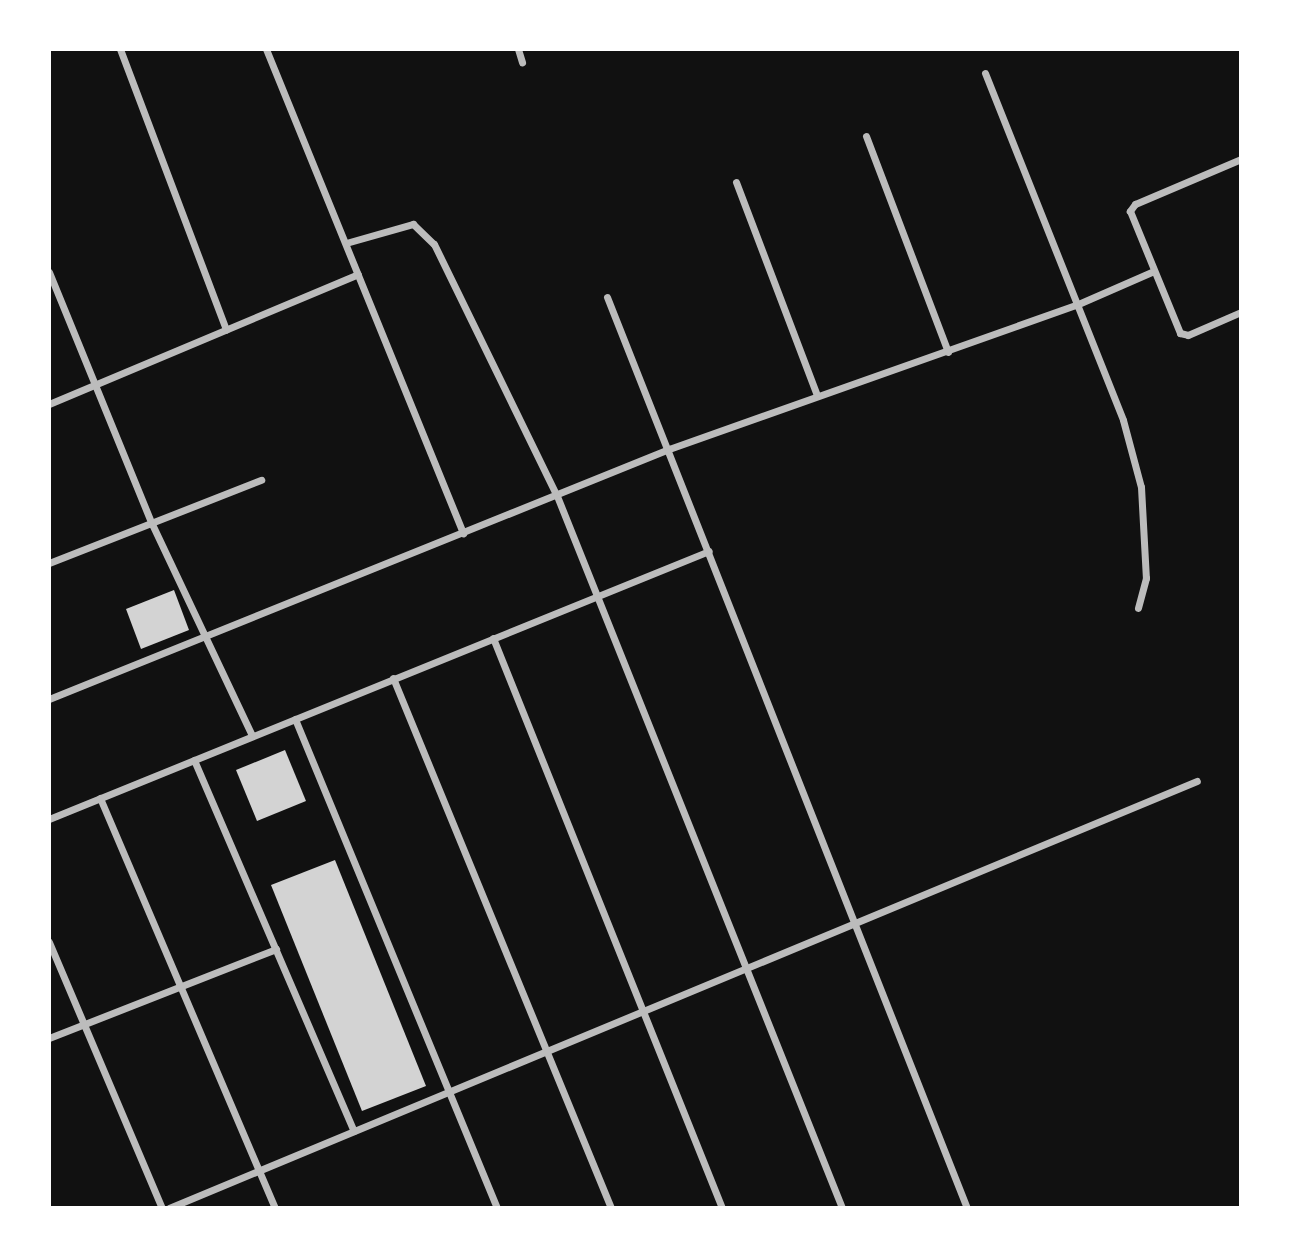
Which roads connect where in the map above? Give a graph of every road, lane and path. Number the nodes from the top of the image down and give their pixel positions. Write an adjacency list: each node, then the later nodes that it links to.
1 (120, 49): 16 (street)
2 (266, 49): 9 (street)
3 (518, 49): 4 (street)
4 (522, 62)
5 (985, 73): 14 (street)
6 (866, 136): 17 (street)
7 (1241, 159): 10 (street)
8 (736, 182): 19 (street)
9 (346, 243): 12 (street); 23 (street)
10 (1154, 271): 14 (street); 15 (street)
11 (49, 272): 18 (street)
12 (358, 274): 16 (street); 25 (street)
13 (607, 297): 21 (street)
14 (1076, 305): 17 (street); 29 (street)
15 (1241, 312)
16 (226, 330): 18 (street)
17 (948, 352): 19 (street)
18 (96, 384): 20 (street); 24 (street)
19 (817, 394): 21 (street)
20 (49, 404)
21 (669, 449): 23 (street); 26 (street)
22 (261, 480): 24 (street)
23 (558, 496): 25 (street); 28 (street)
24 (152, 524): 27 (street); 30 (street)
25 (463, 533): 30 (street)
26 (709, 551): 28 (street); 40 (street)
27 (49, 563)
28 (598, 595): 31 (street); 43 (street)
29 (1138, 608)
30 (202, 636): 33 (street); 35 (street)
31 (493, 638): 32 (street); 45 (street)
32 (393, 678): 34 (street); 48 (street)
33 (49, 698)
34 (295, 719): 35 (street); 49 (street)
35 (252, 736): 36 (street)
36 (194, 760): 38 (street); 42 (street)
37 (1197, 782): 40 (street)
38 (100, 798): 39 (street); 44 (street)
39 (49, 819)
40 (855, 923): 43 (street); 59 (street)
41 (49, 942): 46 (street)
42 (276, 949): 44 (street); 50 (street)
43 (748, 968): 45 (street); 58 (street)
44 (180, 986): 46 (street); 51 (street)
45 (646, 1010): 48 (street); 57 (street)
46 (84, 1025): 47 (street); 52 (street)
47 (49, 1038)
48 (547, 1051): 49 (street); 56 (street)
49 (446, 1093): 50 (street); 55 (street)
50 (354, 1131): 51 (street)
51 (259, 1171): 53 (street); 54 (street)
52 (162, 1208)
53 (169, 1208)
54 (275, 1208)
55 (496, 1208)
56 (611, 1208)
57 (722, 1208)
58 (842, 1208)
59 (967, 1208)

